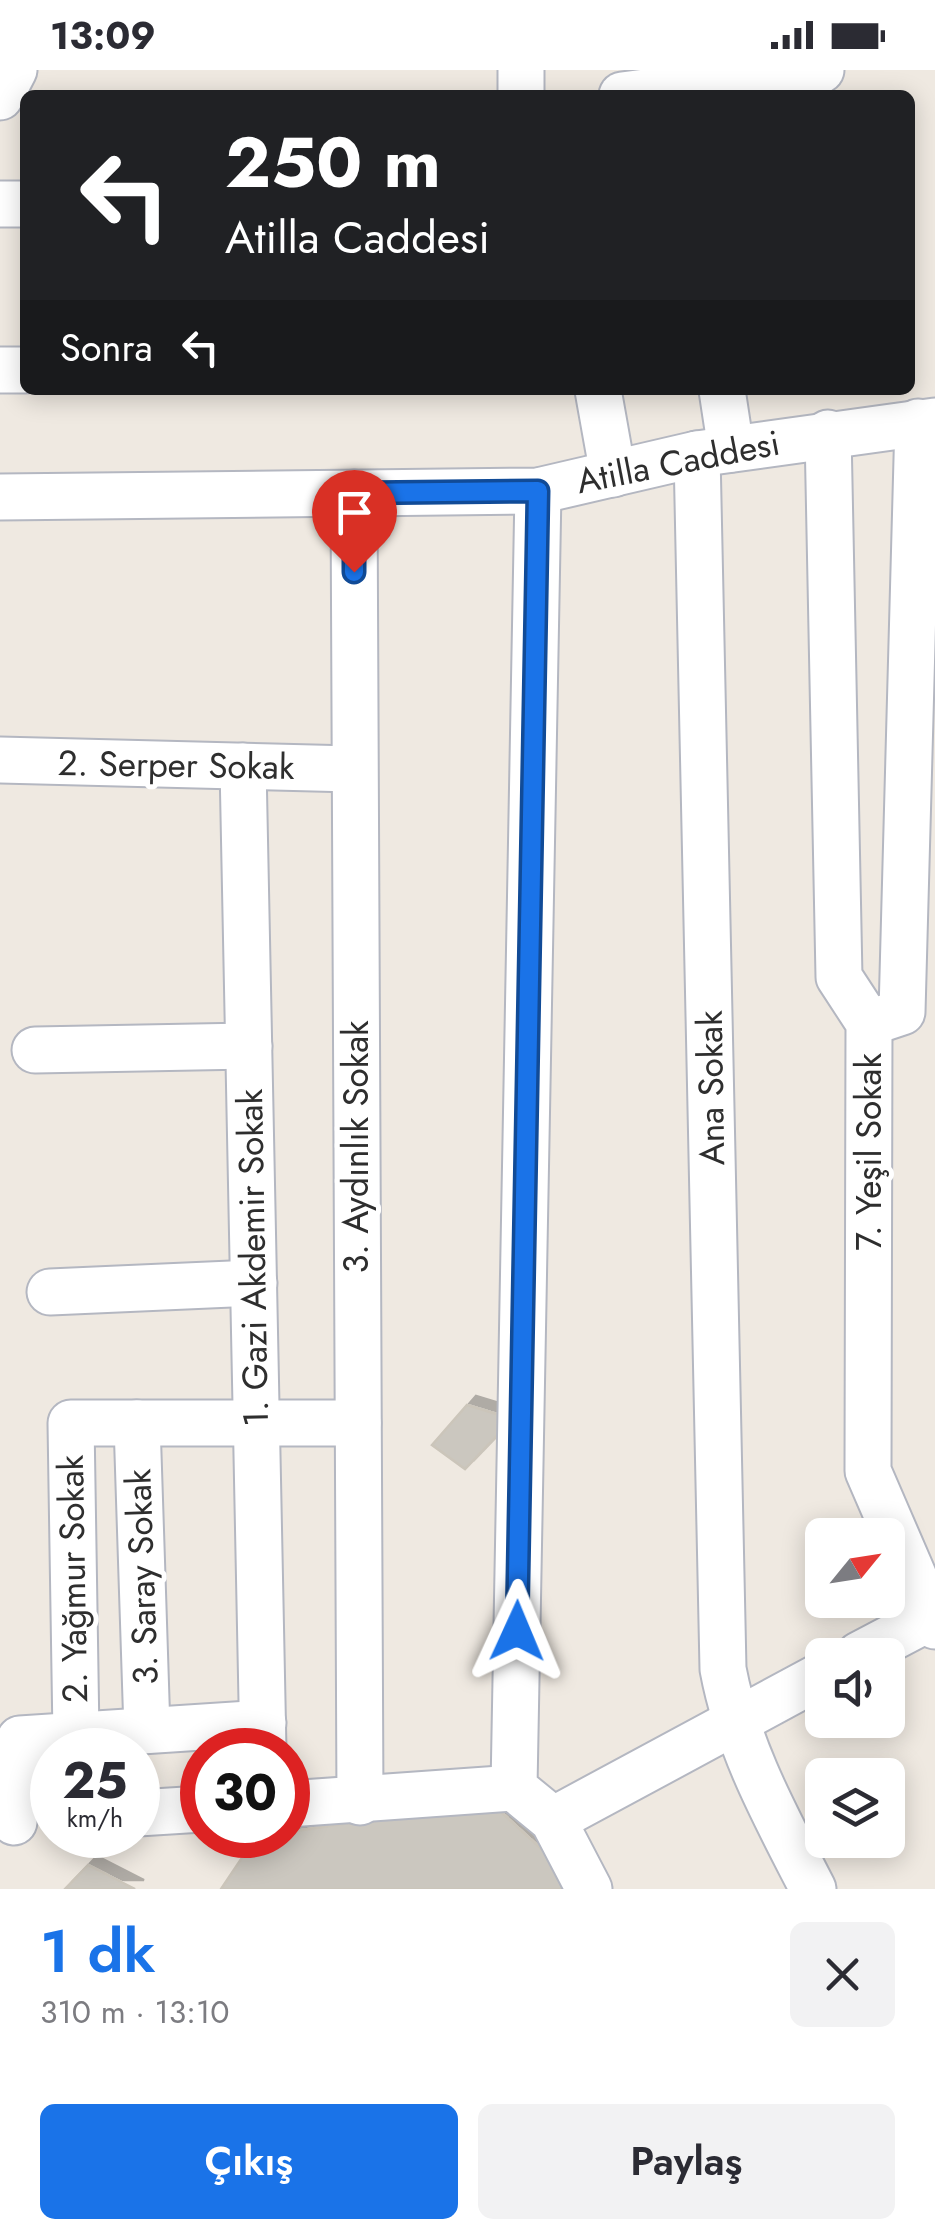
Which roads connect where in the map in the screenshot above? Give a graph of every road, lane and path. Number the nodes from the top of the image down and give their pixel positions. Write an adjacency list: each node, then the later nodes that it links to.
1 (821, 70): 2 (street)
2 (662, 90)
3 (599, 395): 8 (street)
4 (721, 395): 7 (street, Ana Sokak)
5 (853, 417): 6 (street, Atilla Caddesi); 7 (street, Atilla Caddesi); 15 (street, 7. Yeşil Sokak)
6 (927, 422): 15 (street)
7 (714, 451): 8 (street, Atilla Caddesi); 26 (street, Ana Sokak)
8 (613, 474): 9 (street, Atilla Caddesi)
9 (538, 491): 10 (street, Atilla Caddesi); 31 (street)
10 (354, 493): 11 (street, Atilla Caddesi); 14 (street, 3. Aydınlık Sokak)
11 (0, 497)
12 (0, 760): 13 (street, 2. Serper Sokak)
13 (243, 766): 14 (street, 2. Serper Sokak); 16 (street, 1. Gazi Akdemir Sokak)
14 (353, 769): 22 (street, 3. Aydınlık Sokak)
15 (870, 1022): 23 (street, 7. Yeşil Sokak)
16 (249, 1046): 17 (street); 18 (street, 1. Gazi Akdemir Sokak)
17 (35, 1050)
18 (254, 1283): 19 (street); 20 (street, 1. Gazi Akdemir Sokak)
19 (50, 1292)
20 (257, 1422): 21 (street); 22 (street); 29 (street, 1. Gazi Akdemir Sokak)
21 (136, 1423): 27 (street, 2. Yağmur Sokak); 28 (street, 3. Saray Sokak)
22 (358, 1423): 32 (street, 3. Aydınlık Sokak)
23 (934, 1619): 24 (street)
24 (895, 1638)
25 (805, 1683): 26 (street)
26 (733, 1722): 34 (street); 37 (street, Ana Sokak)
27 (76, 1728)
28 (146, 1728)
29 (263, 1728)
30 (30, 1738): 35 (street, 2. Yağmur Sokak)
31 (514, 1788): 32 (street); 34 (street)
32 (360, 1802): 33 (street)
33 (310, 1803)
34 (552, 1820): 36 (street)
35 (22, 1821)
36 (589, 1889)
37 (813, 1889)

